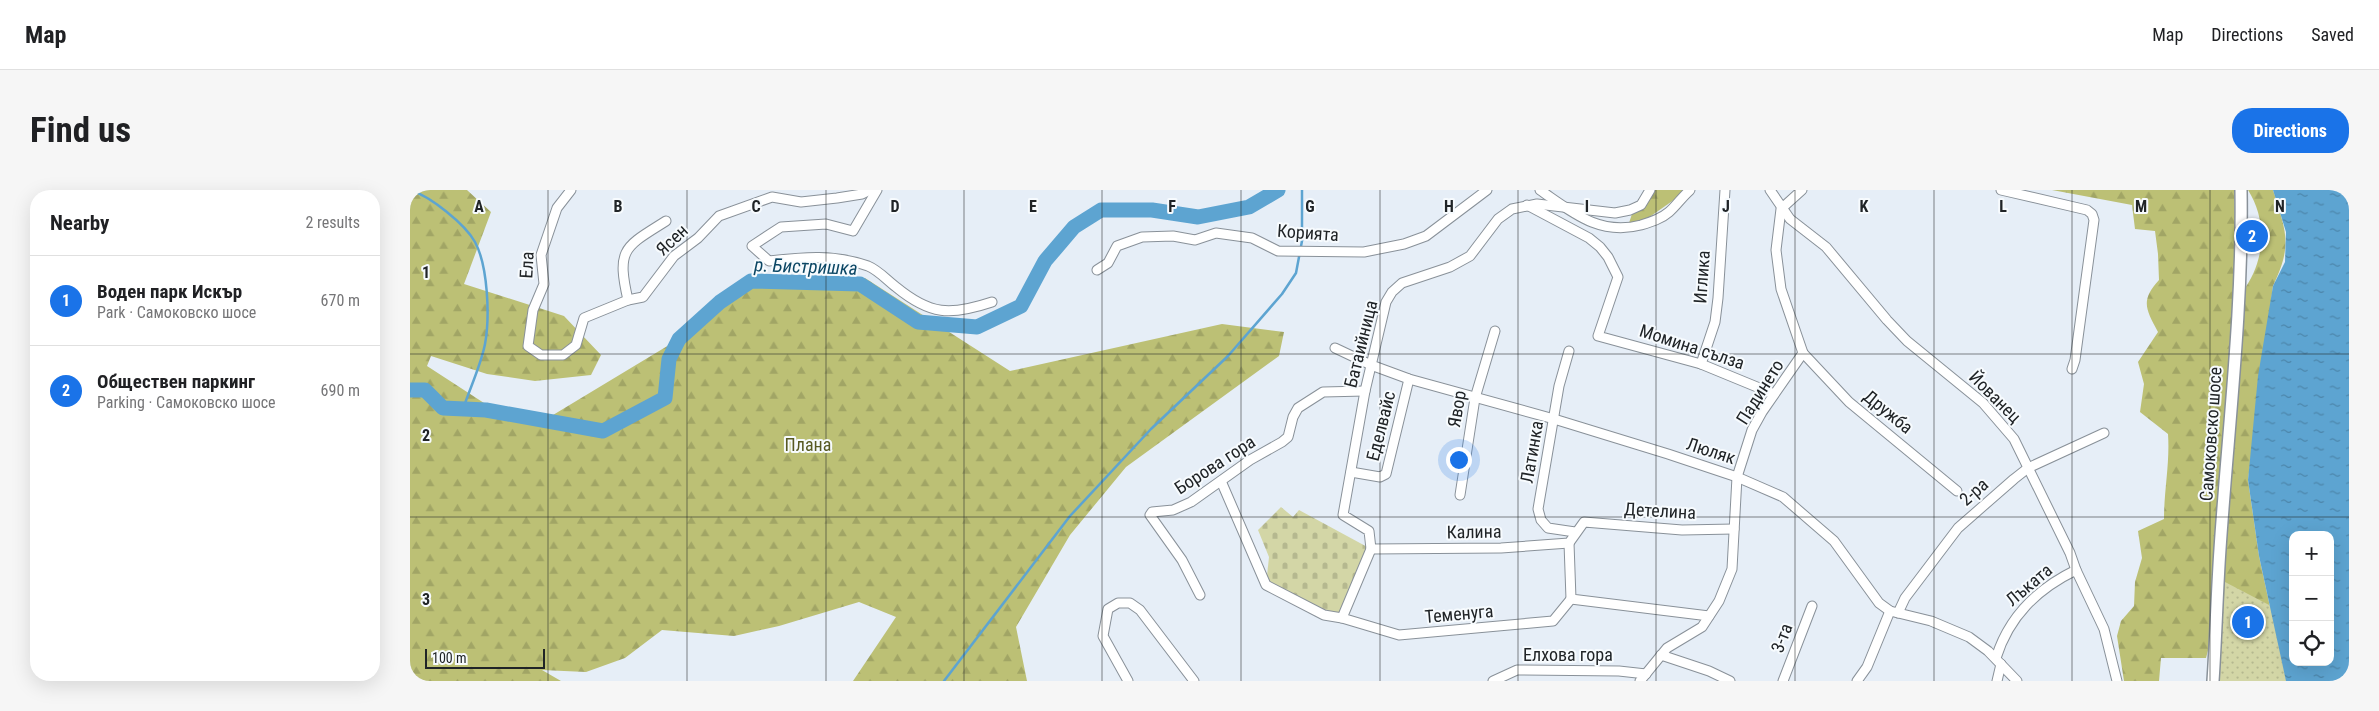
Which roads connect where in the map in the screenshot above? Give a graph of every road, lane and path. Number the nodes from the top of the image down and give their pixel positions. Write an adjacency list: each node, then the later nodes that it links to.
1 (571, 190): 21 (street, Ела)
2 (870, 190): 18 (street, Ясен)
3 (877, 190): 19 (street)
4 (1487, 190): 17 (street, Корията)
5 (1540, 190): 14 (street)
6 (1650, 190): 14 (street)
7 (1690, 190): 14 (street)
8 (1725, 190): 25 (street, Иглика)
9 (1770, 190): 15 (street, Йованец)
10 (1802, 190): 15 (street)
11 (2000, 190): 27 (street)
12 (2241, 190): 63 (main road, Самоковско шосе)
13 (1526, 204): 14 (street); 25 (street, Момина сълза); 26 (street, Батаийница)
14 (1563, 208)
15 (1782, 209): 24 (street, Падинето); 34 (street, Йованец)
16 (666, 221): 18 (street)
17 (1096, 270)
18 (628, 300): 21 (street, Ясен)
19 (992, 302)
20 (1495, 331): 31 (street, Явор)
21 (528, 346)
22 (1335, 348): 26 (street, Люляк)
23 (1569, 351): 32 (street, Латинка)
24 (1803, 353): 30 (street, Падинето); 38 (street, Дружба)
25 (1701, 364): 30 (street, Момина сълза)
26 (1371, 365): 28 (street, Люляк); 29 (street, Батаийница)
27 (2072, 369)
28 (1409, 379): 31 (street, Люляк); 35 (street, Еделвайс)
29 (1365, 391): 35 (street, Батаийница); 37 (street, Борова гора)
30 (1774, 394): 36 (street, Падинето)
31 (1475, 398): 32 (street, Люляк); 39 (street, Явор)
32 (1554, 419): 36 (street, Люляк); 41 (street, Латинка)
33 (2104, 433): 34 (street, 2-ра)
34 (2028, 468): 44 (street, Йованец); 48 (street, 2-ра)
35 (1351, 472): 43 (street, Батаийница)
36 (1738, 477): 40 (street, Падинето); 48 (street, Люляк)
37 (1221, 480): 45 (street, Борова гора); 50 (street, Теменуга)
38 (1957, 491)
39 (1460, 495)
40 (1734, 529): 41 (street, Детелина); 49 (street, Падинето)
41 (1575, 532): 42 (street)
42 (1569, 543): 43 (street, Калина); 46 (street)
43 (1371, 549): 50 (street)
44 (2076, 570): 52 (street, Лъката); 62 (street, Йованец)
45 (1200, 595)
46 (1571, 599): 49 (street); 50 (street, Теменуга)
47 (1812, 606): 58 (street, 3-та)
48 (1894, 612): 52 (street); 59 (street, 2-ра)
49 (1709, 616): 51 (street, Падинето)
50 (1342, 618)
51 (1661, 655): 53 (street, Падинето); 57 (street)
52 (1998, 661): 60 (street, Лъката); 61 (street)
53 (1643, 677): 56 (street, Елхова гора)
54 (1128, 681): 55 (street)
55 (1194, 681)
56 (1493, 681)
57 (1730, 681)
58 (1783, 681)
59 (1857, 681)
60 (1997, 681)
61 (2017, 681)
62 (2116, 681)
63 (2213, 681)

